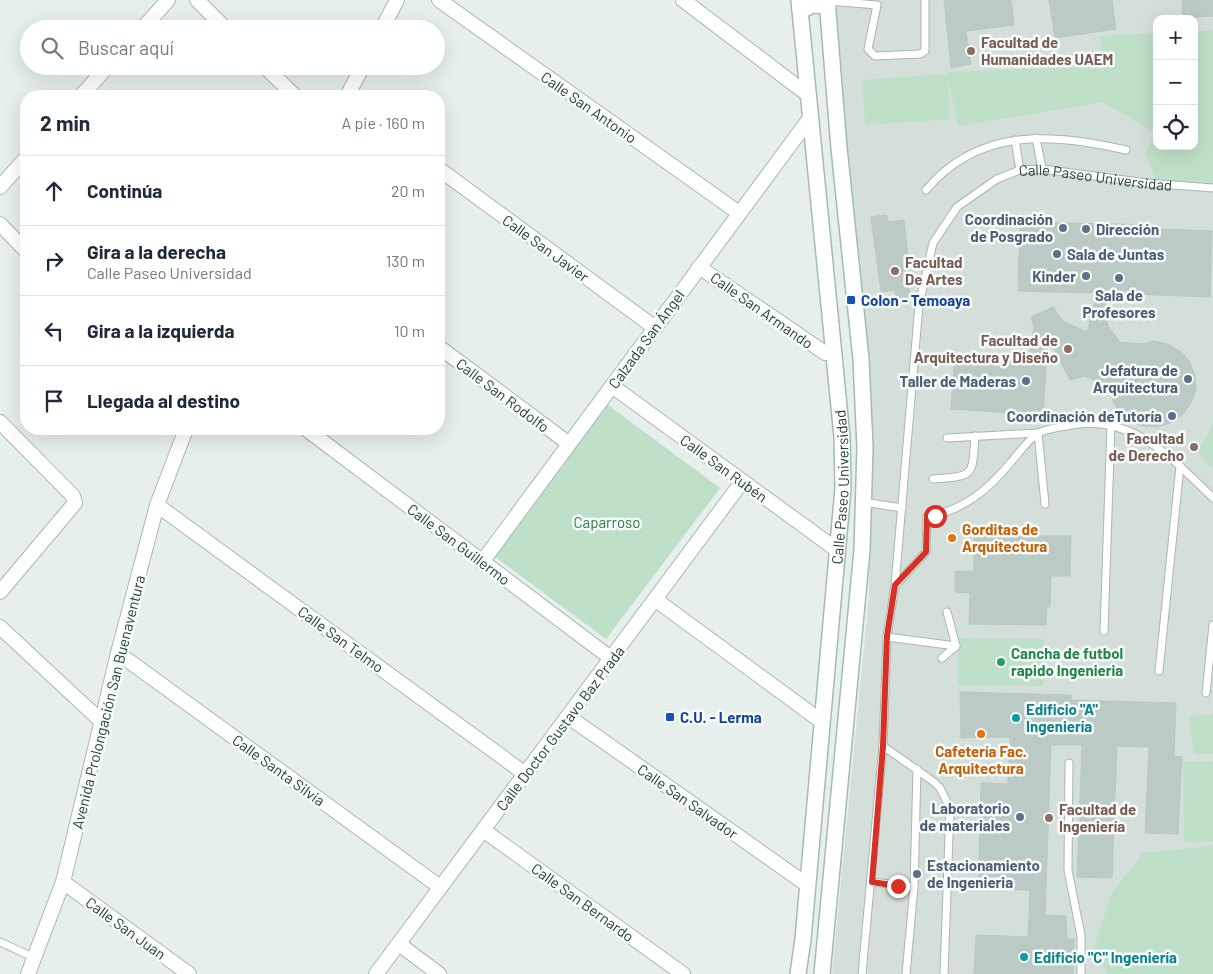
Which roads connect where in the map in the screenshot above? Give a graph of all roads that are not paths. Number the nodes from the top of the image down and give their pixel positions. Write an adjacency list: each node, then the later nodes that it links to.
1 (168, 0): 10 (street)
2 (197, 0): 11 (street)
3 (397, 0): 12 (street)
4 (439, 0): 31 (street, Calle San Antonio)
5 (683, 0): 19 (street)
6 (924, 0): 8 (lane)
7 (828, 2): 8 (lane); 9 (street); 51 (street, Calle Paseo Universidad)
8 (878, 3)
9 (800, 5): 19 (street, Calle Paseo Universidad)
10 (150, 20)
11 (217, 20)
12 (387, 20)
13 (100, 75): 16 (street)
14 (273, 75): 17 (street)
15 (358, 75): 18 (street)
16 (87, 90)
17 (289, 90)
18 (350, 90)
19 (807, 94): 20 (street, Calle Paseo Universidad)
20 (810, 118): 31 (street, Calzada San Ángel); 55 (street, Calle Paseo Universidad)
21 (1036, 138): 22 (lane); 23 (lane); 25 (lane)
22 (1015, 140): 26 (lane); 30 (lane)
23 (1126, 150)
24 (20, 165): 28 (street)
25 (1042, 169): 26 (lane, Calle Paseo Universidad); 29 (lane, Calle Paseo Universidad)
26 (1020, 170): 54 (lane, Calle Paseo Universidad)
27 (445, 173): 35 (street, Calle San Javier)
28 (0, 187)
29 (1213, 188)
30 (926, 190)
31 (739, 213): 34 (street, Calzada San Ángel)
32 (0, 224): 33 (street)
33 (20, 244)
34 (699, 267): 35 (street, Calzada San Ángel); 37 (street, Calle San Armando)
35 (654, 326): 38 (street, Calzada San Ángel)
36 (445, 351): 46 (street, Calle San Rodolfo)
37 (825, 354)
38 (612, 386): 46 (street, Calzada San Ángel); 49 (street, Calle San Rubén)
39 (0, 422): 58 (street)
40 (1111, 425): 41 (lane); 47 (lane); 63 (lane)
41 (1038, 433): 44 (lane); 52 (lane); 57 (lane)
42 (184, 435): 53 (street, Avenida Prolongación San Buenaventura)
43 (314, 435): 56 (street, Calle San Guillermo)
44 (975, 436): 45 (lane); 48 (lane)
45 (947, 438)
46 (568, 443): 56 (street, Calzada San Ángel)
47 (1180, 466): 50 (lane); 69 (lane)
48 (934, 479)
49 (742, 482): 55 (street, Calle San Rubén); 59 (street, Calle Doctor Gustavo Baz Prada)
50 (1213, 498)
51 (863, 502): 54 (lane); 93 (street, Calle Paseo Universidad)
52 (1045, 504)
53 (157, 505): 66 (street, Avenida Prolongación San Buenaventura); 77 (street, Calle San Telmo)
54 (902, 508): 57 (lane, Calle Paseo Universidad)
55 (837, 550): 72 (street, Calle Paseo Universidad)
56 (482, 562): 68 (street, Calle San Guillermo)
57 (895, 585): 64 (lane, Calle Paseo Universidad)
58 (0, 592)
59 (656, 600): 68 (street, Calle Doctor Gustavo Baz Prada); 72 (street)
60 (947, 612): 65 (lane)
61 (0, 626): 73 (street)
62 (1213, 626): 70 (lane)
63 (1104, 631)
64 (887, 636): 65 (lane); 74 (lane, Calle Paseo Universidad)
65 (956, 646): 67 (lane)
66 (118, 652): 73 (street, Avenida Prolongación San Buenaventura); 82 (street, Calle Santa Silvia)
67 (942, 658)
68 (612, 659): 71 (street, Calle Doctor Gustavo Baz Prada)
69 (1158, 671)
70 (1206, 693)
71 (569, 717): 77 (street, Calle Doctor Gustavo Baz Prada); 81 (street, Calle San Salvador)
72 (821, 721): 81 (street, Calle Paseo Universidad)
73 (101, 722): 79 (street, Avenida Prolongación San Buenaventura)
74 (883, 746): 76 (lane); 80 (lane, Calle Paseo Universidad)
75 (1069, 763): 97 (lane)
76 (917, 769): 83 (lane); 96 (lane)
77 (524, 773): 78 (street, Calle Doctor Gustavo Baz Prada)
78 (483, 830): 82 (street, Calle Doctor Gustavo Baz Prada); 91 (street, Calle San Bernardo)
79 (62, 882): 86 (street, Avenida Prolongación San Buenaventura); 88 (street, Calle San Juan)
80 (872, 882): 83 (lane); 94 (lane, Calle Paseo Universidad)
81 (806, 884): 92 (street, Calle Paseo Universidad)
82 (440, 887): 85 (street, Calle Doctor Gustavo Baz Prada)
83 (914, 887): 95 (lane)
84 (0, 942): 86 (lane)
85 (399, 944): 89 (street, Calle Doctor Gustavo Baz Prada); 90 (street)
86 (35, 959): 87 (street, Avenida Prolongación San Buenaventura)
87 (28, 974)
88 (189, 974)
89 (376, 974)
90 (439, 974)
91 (683, 974)
92 (798, 974)
93 (822, 974)
94 (862, 974)
95 (906, 974)
96 (944, 974)
97 (1081, 974)

